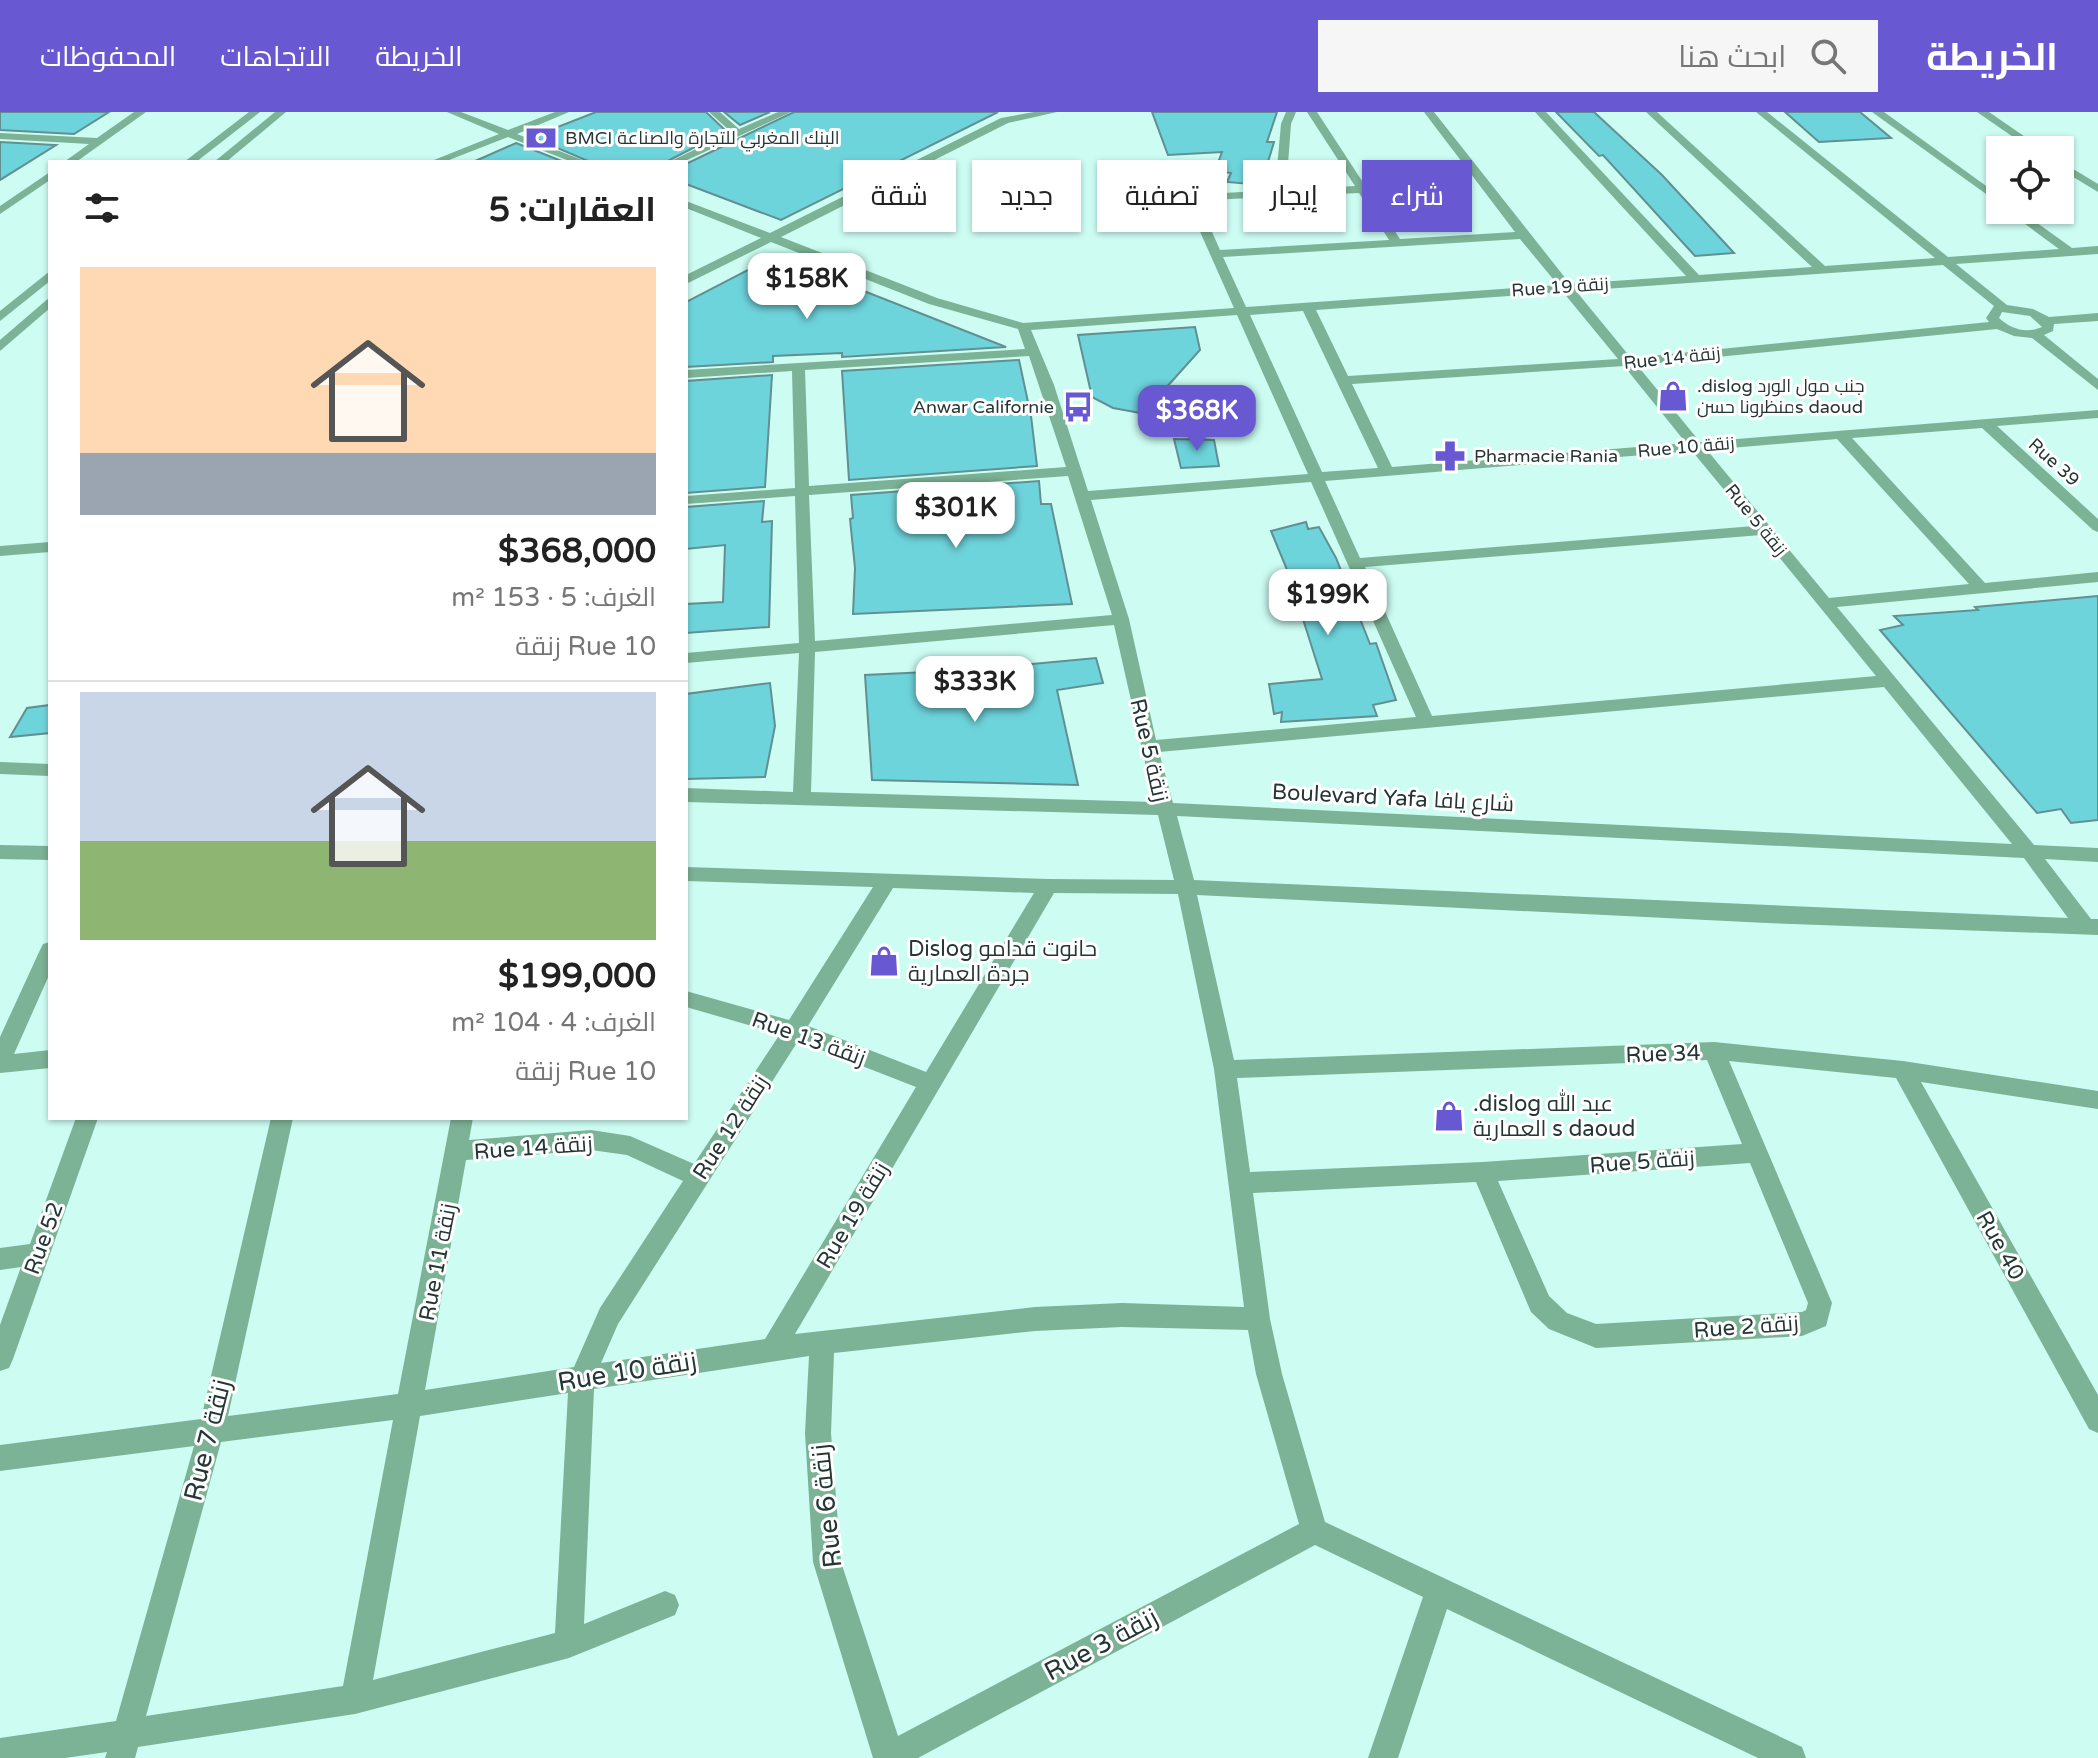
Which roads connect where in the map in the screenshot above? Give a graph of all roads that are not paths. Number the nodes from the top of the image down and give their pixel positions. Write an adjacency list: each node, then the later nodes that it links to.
1 (141, 112): 23 (street)
2 (255, 112): 25 (street)
3 (281, 112): 26 (street)
4 (452, 112): 19 (street)
5 (564, 112): 19 (street)
6 (714, 112): 20 (street)
7 (786, 112): 20 (street)
8 (992, 112): 18 (street)
9 (1052, 112): 18 (street)
10 (1291, 112): 30 (street)
11 (1312, 112): 33 (street)
12 (1429, 112): 43 (street, Rue 5 زنقة)
13 (1540, 112): 53 (street)
14 (1651, 112): 50 (street)
15 (1761, 112): 49 (street)
16 (1877, 112): 35 (street)
17 (1982, 112): 22 (street)
18 (1005, 120): 44 (street)
19 (508, 132): 27 (street); 28 (street)
20 (738, 133): 29 (street)
21 (0, 136): 23 (street)
22 (2018, 136)
23 (99, 141): 24 (street)
24 (72, 160)
25 (192, 160)
26 (221, 160)
27 (439, 160)
28 (577, 160)
29 (678, 160)
30 (1283, 160)
31 (2074, 173): 34 (street)
32 (48, 176): 38 (street)
33 (1362, 187)
34 (2098, 189)
35 (1986, 191)
36 (1243, 195): 48 (street)
37 (0, 199): 38 (street)
38 (15, 200): 40 (street)
39 (688, 205): 44 (street)
40 (0, 211)
41 (2031, 224): 47 (street)
42 (1390, 232): 45 (street)
43 (1523, 235): 45 (street); 54 (street, Rue 5 زنقة)
44 (771, 239): 52 (street); 63 (street)
45 (1397, 243): 48 (street)
46 (2098, 250): 47 (street, Rue 19 زنقة)
47 (2070, 252): 49 (street, Rue 19 زنقة)
48 (1216, 254): 58 (street)
49 (1943, 261): 50 (street, Rue 19 زنقة); 57 (street)
50 (1821, 269): 53 (street, Rue 19 زنقة)
51 (48, 277): 59 (street)
52 (688, 279)
53 (1696, 279): 54 (street, Rue 19 زنقة)
54 (1566, 286): 56 (street, Rue 19 زنقة); 67 (street, Rue 5 زنقة)
55 (48, 303): 65 (street)
56 (1307, 305): 58 (street, Rue 19 زنقة); 70 (street)
57 (2004, 308): 61 (street); 62 (street)
58 (1242, 309): 63 (street, Rue 19 زنقة); 78 (street)
59 (0, 317)
60 (2098, 317): 61 (street)
61 (2046, 321): 64 (street)
62 (1998, 325): 64 (street, Rue 14 زنقة); 67 (street, Rue 14 زنقة)
63 (1023, 327): 66 (street, Rue 5 زنقة)
64 (2035, 334): 71 (street)
65 (0, 347)
66 (1034, 352): 68 (street); 76 (street, Rue 5 زنقة)
67 (1629, 362): 70 (street, Rue 14 زنقة); 75 (street, Rue 5 زنقة)
68 (798, 367): 69 (street); 79 (street)
69 (688, 374)
70 (1344, 380): 77 (street)
71 (2098, 386)
72 (2098, 414): 73 (street, Rue 10 زنقة)
73 (1985, 423): 74 (street, Rue 10 زنقة); 82 (street, Rue 39)
74 (1841, 435): 75 (street, Rue 10 زنقة); 88 (street)
75 (1698, 446): 77 (street, Rue 10 زنقة); 83 (street, Rue 5 زنقة)
76 (1075, 471): 79 (street); 80 (street, Rue 5 زنقة)
77 (1387, 471): 78 (street, Rue 10 زنقة)
78 (1317, 476): 80 (street, Rue 10 زنقة); 86 (street)
79 (800, 490): 81 (street); 91 (street)
80 (1083, 496): 90 (street, Rue 5 زنقة)
81 (688, 500)
82 (2098, 527)
83 (1763, 530): 86 (street); 89 (street, Rue 5 زنقة)
84 (48, 547): 85 (street)
85 (0, 551)
86 (1355, 563): 94 (street)
87 (2098, 577): 88 (street)
88 (1981, 588): 89 (street)
89 (1824, 603): 93 (street, Rue 5 زنقة)
90 (1121, 619): 91 (street); 95 (street, Rue 5 زنقة)
91 (807, 649): 92 (street); 99 (street)
92 (688, 658)
93 (1887, 681): 94 (street); 103 (street, Rue 5 زنقة)
94 (1427, 723): 95 (street)
95 (1149, 747): 100 (street, Rue 5 زنقة)
96 (0, 768): 97 (street)
97 (48, 770)
98 (688, 795): 99 (street, Boulevard Yafa شارع يافا)
99 (802, 799): 100 (street, Boulevard Yafa شارع يافا)
100 (1164, 809): 103 (street, Boulevard Yafa شارع يافا); 108 (street, Rue 5 زنقة)
101 (0, 852): 102 (street)
102 (48, 853)
103 (2030, 853): 104 (street, Boulevard Yafa شارع يافا); 109 (street, Rue 5 زنقة)
104 (2098, 855)
105 (688, 874): 106 (street)
106 (887, 881): 107 (street); 112 (street, Rue 12 زنقة)
107 (1048, 886): 108 (street); 118 (street, Rue 19 زنقة)
108 (1186, 887): 109 (street); 116 (street, Rue 5 زنقة)
109 (2092, 926)
110 (48, 955): 115 (street)
111 (688, 999): 112 (street, Rue 13 زنقة)
112 (794, 1030): 118 (street, Rue 13 زنقة); 126 (street, Rue 12 زنقة)
113 (1714, 1051): 116 (street, Rue 34); 117 (street, Rue 34); 124 (street, Rue 2 زنقة)
114 (48, 1059): 115 (street)
115 (0, 1063)
116 (1225, 1069): 127 (street, Rue 5 زنقة)
117 (1903, 1070): 119 (street, Rue 34); 136 (street, Rue 40)
118 (930, 1083): 132 (street, Rue 19 زنقة)
119 (2098, 1100)
120 (86, 1120): 128 (street, Rue 52)
121 (282, 1120): 137 (street, Rue 7 زنقة)
122 (462, 1120): 123 (street, Rue 11 زنقة)
123 (458, 1151): 126 (street, Rue 14 زنقة); 135 (street, Rue 11 زنقة)
124 (1755, 1153): 125 (street, Rue 5 زنقة); 125 (street, Rue 2 زنقة)
125 (1483, 1172): 127 (street, Rue 5 زنقة)
126 (698, 1177): 134 (street, Rue 12 زنقة)
127 (1241, 1183): 130 (street, Rue 5 زنقة)
128 (37, 1254): 129 (street); 133 (street, Rue 52)
129 (0, 1259)
130 (1258, 1319): 131 (street, Rue 10 زنقة); 139 (street, Rue 5 زنقة)
131 (822, 1342): 132 (street, Rue 10 زنقة); 146 (street, Rue 6 زنقة)
132 (773, 1348): 134 (street, Rue 10 زنقة)
133 (0, 1359)
134 (582, 1378): 135 (street, Rue 10 زنقة); 142 (street)
135 (410, 1405): 137 (street, Rue 10 زنقة); 143 (street, Rue 11 زنقة)
136 (2098, 1420)
137 (211, 1432): 138 (street, Rue 10 زنقة); 144 (street, Rue 7 زنقة)
138 (0, 1458)
139 (1314, 1531): 140 (street); 146 (street, Rue 3 زنقة)
140 (1439, 1590): 147 (street); 148 (street)
141 (665, 1605): 142 (street)
142 (569, 1644): 143 (street)
143 (355, 1699): 144 (street)
144 (124, 1745): 145 (street)
145 (0, 1753)
146 (889, 1758)
147 (1383, 1758)
148 (1791, 1758)

